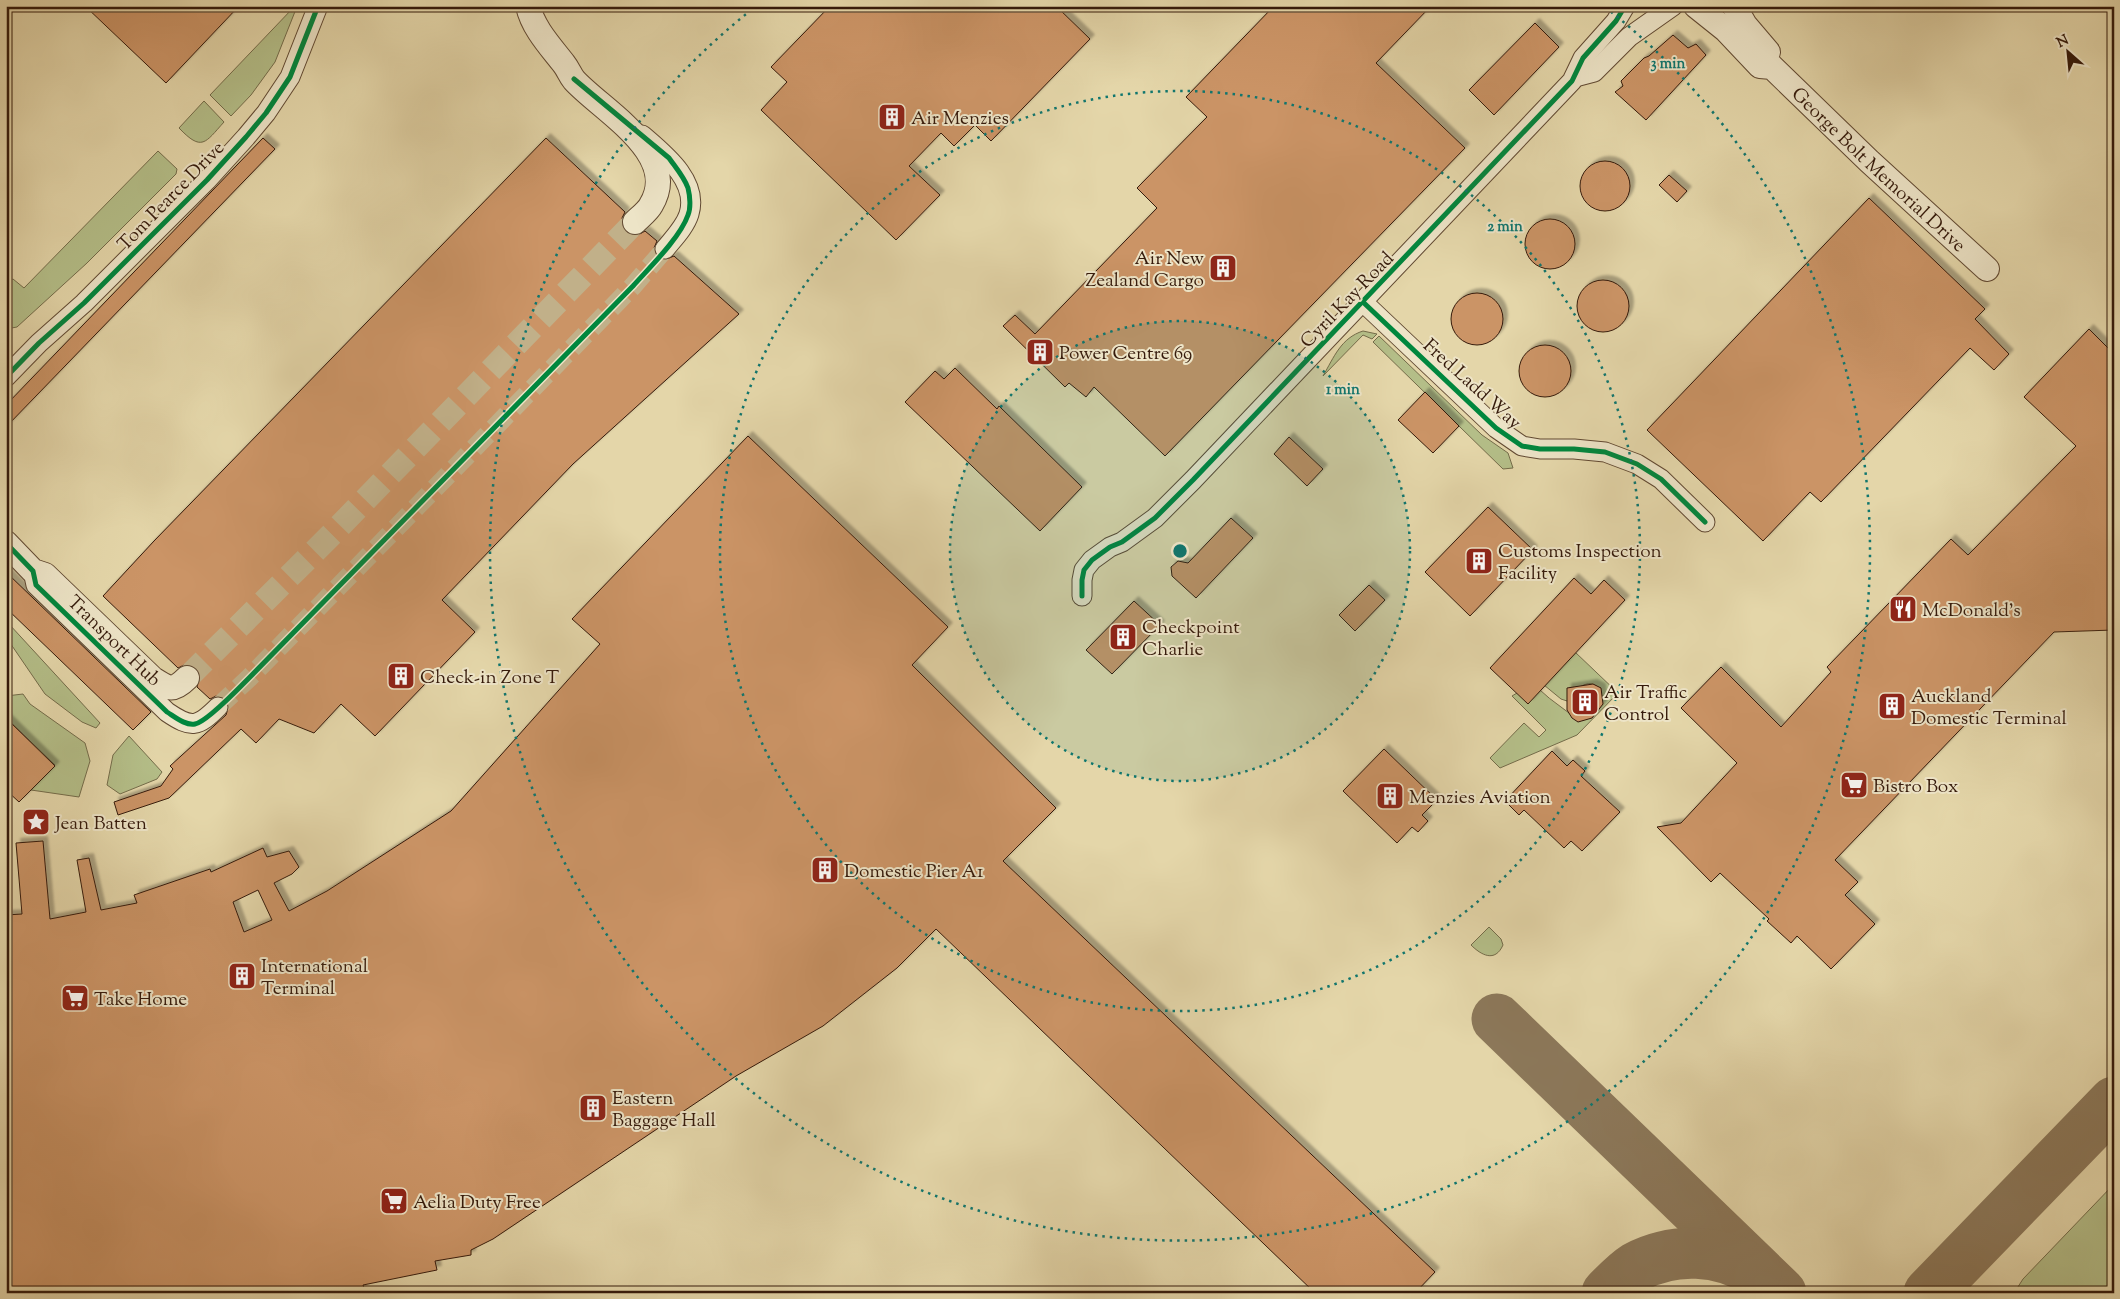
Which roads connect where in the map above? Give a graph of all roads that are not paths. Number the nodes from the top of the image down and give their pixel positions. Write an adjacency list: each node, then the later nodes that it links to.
1 (318, 6): 14 (street, Tom Pearce Drive)
2 (528, 6): 9 (street)
3 (1625, 6): 8 (street, Cyril Kay Road)
4 (1673, 6): 8 (street, Cyril Kay Road)
5 (1696, 6): 7 (street, George Bolt Memorial Drive)
6 (1734, 6): 7 (street, George Bolt Memorial Drive)
7 (1772, 67): 12 (street, George Bolt Memorial Drive)
8 (1575, 77): 13 (street, Cyril Kay Road)
9 (574, 79): 10 (street); 11 (street)
10 (635, 222)
11 (665, 249)
12 (1986, 269)
13 (1364, 302): 15 (street, Fred Ladd Way); 18 (street, Cyril Kay Road)
14 (6, 378)
15 (1705, 522)
16 (6, 543): 17 (street, Transport Hub)
17 (34, 571): 19 (street); 20 (street, Transport Hub)
18 (1082, 596)
19 (187, 678)
20 (218, 707)

